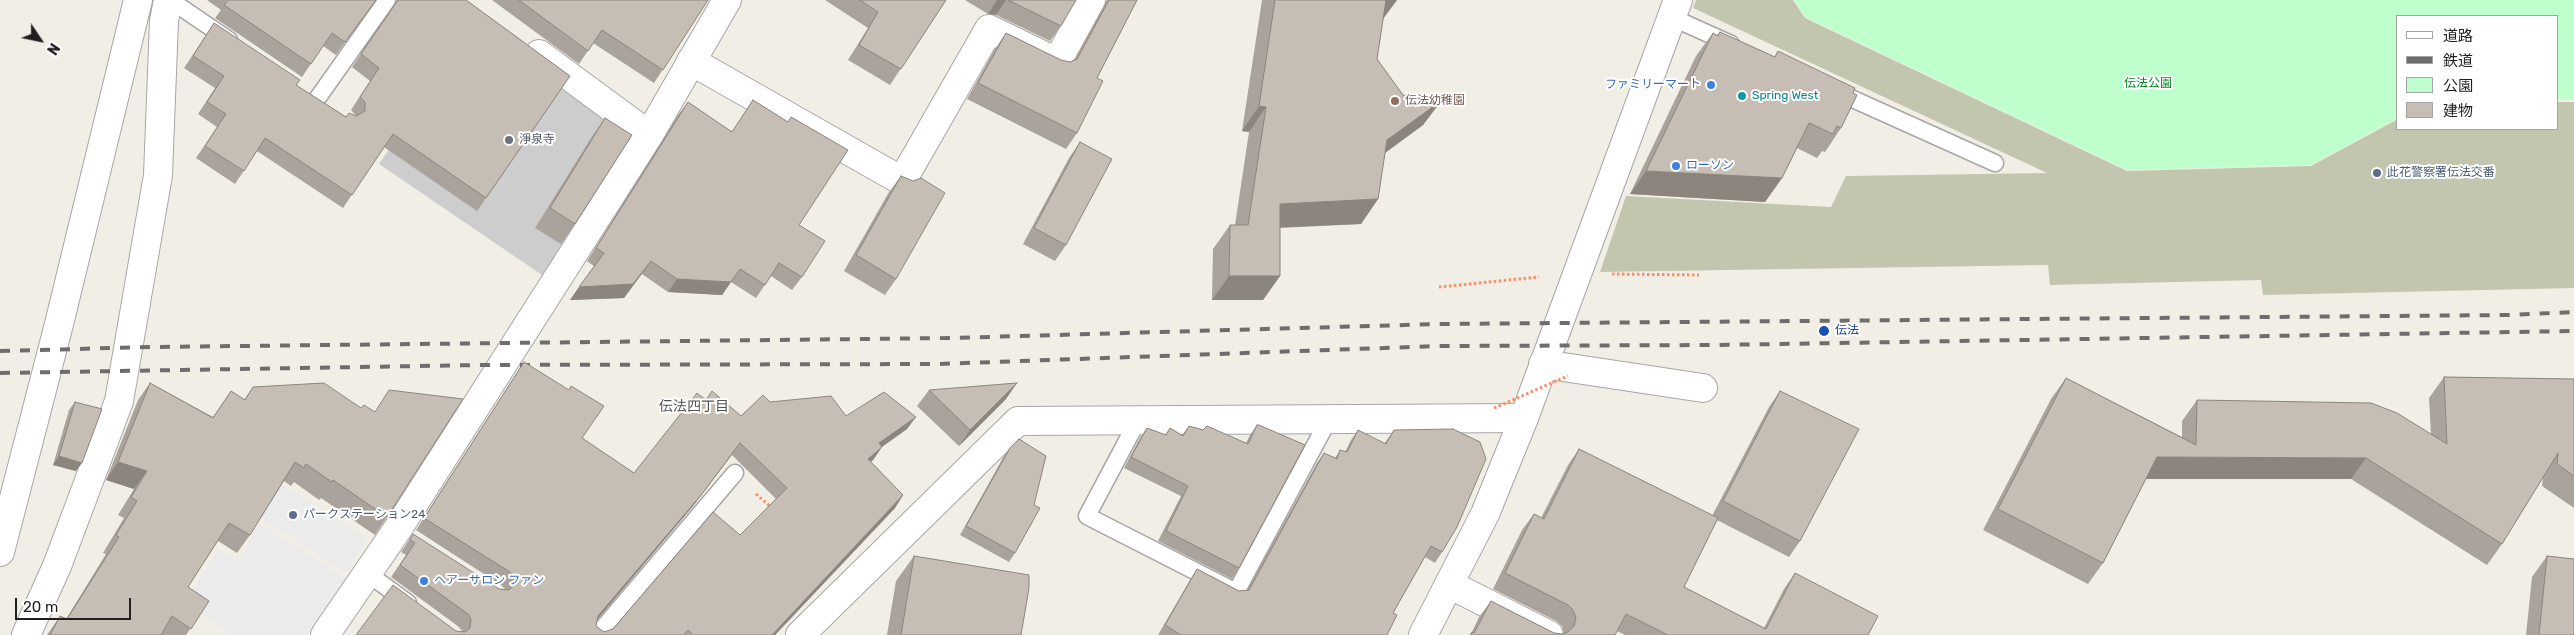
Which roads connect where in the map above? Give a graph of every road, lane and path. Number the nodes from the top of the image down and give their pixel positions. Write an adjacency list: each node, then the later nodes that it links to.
1 (138, 0): 26 (street)
2 (169, 0): 9 (lane); 30 (street)
3 (387, 0): 13 (lane)
4 (727, 0): 10 (street)
5 (1091, 0): 10 (street)
6 (1674, 8): 8 (lane); 17 (street)
7 (522, 41): 15 (street)
8 (1743, 49)
9 (244, 50)
10 (691, 61): 15 (street)
11 (1824, 86): 16 (lane)
12 (301, 88): 13 (lane)
13 (317, 100): 14 (lane)
14 (332, 110)
15 (649, 135): 27 (street)
16 (1995, 163)
17 (1543, 364): 19 (street); 21 (street)
18 (1568, 376): 20 (path, bridge)
19 (1703, 388)
20 (1494, 408)
21 (1524, 418): 22 (street); 28 (street)
22 (1329, 419): 23 (street); 23 (lane)
23 (1138, 420): 33 (street)
24 (735, 473): 25 (path); 32 (lane)
25 (776, 512)
26 (0, 552)
27 (367, 573): 29 (lane); 31 (street)
28 (1450, 584): 34 (street); 35 (street)
29 (422, 612)
30 (26, 635)
31 (325, 635)
32 (598, 635)
33 (800, 635)
34 (1423, 635)
35 (1549, 635)

